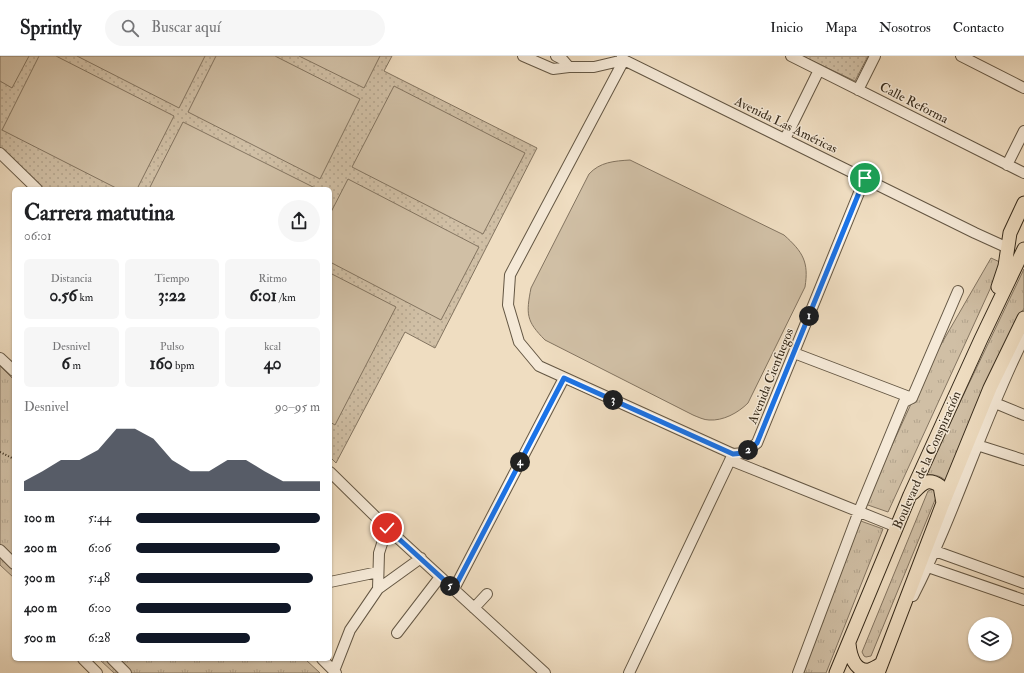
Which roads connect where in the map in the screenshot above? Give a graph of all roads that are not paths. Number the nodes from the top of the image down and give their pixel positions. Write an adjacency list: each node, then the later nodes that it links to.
1 (523, 56): 8 (street)
2 (791, 56): 9 (street, Calle Reforma)
3 (875, 56): 11 (street)
4 (961, 56): 10 (street)
5 (560, 57): 7 (street); 8 (street)
6 (623, 58): 7 (street); 13 (street, Avenida Las Américas); 29 (street)
7 (569, 67): 8 (street)
8 (553, 69)
9 (819, 70): 11 (street, Calle Reforma); 13 (street)
10 (1024, 88)
11 (858, 90): 15 (street, Calle Reforma)
12 (1024, 131): 15 (street)
13 (785, 139): 17 (street, Avenida Las Américas)
14 (0, 153): 18 (street)
15 (1007, 165): 16 (street, Calle Reforma)
16 (1024, 173)
17 (865, 178): 20 (street, Avenida Las Américas); 26 (street, Avenida Cienfuegos)
18 (35, 187)
19 (1024, 203): 20 (main road)
20 (1008, 248): 25 (main road)
21 (1024, 249): 25 (main road, Boulevard de la Conspiración)
22 (958, 291): 30 (street)
23 (1024, 318): 38 (main road)
24 (1024, 338): 31 (street)
25 (981, 339): 37 (main road, Boulevard de la Conspiración)
26 (794, 353): 30 (street); 34 (street, Avenida Cienfuegos)
27 (0, 358): 28 (street)
28 (12, 369)
29 (564, 378): 34 (street); 52 (street)
30 (912, 398): 39 (street)
31 (995, 403): 32 (street); 33 (street)
32 (1024, 414)
33 (977, 445): 35 (street); 43 (street)
34 (731, 457): 39 (street); 67 (street)
35 (1024, 460)
36 (332, 474): 41 (street)
37 (910, 495): 38 (main road); 40 (main road, Boulevard de la Conspiración)
38 (944, 503): 57 (main road)
39 (859, 511): 40 (street); 68 (street)
40 (897, 527): 58 (main road, Boulevard de la Conspiración)
41 (387, 528): 44 (street); 47 (street)
42 (0, 550): 45 (street)
43 (934, 551): 46 (street); 50 (street)
44 (420, 558): 48 (street); 51 (street)
45 (12, 562)
46 (928, 567): 54 (street); 57 (street)
47 (378, 572): 49 (street); 51 (street)
48 (440, 577): 52 (street); 56 (street)
49 (332, 582)
50 (1024, 583)
51 (378, 589): 63 (street)
52 (454, 589): 55 (street)
53 (487, 594): 55 (street)
54 (1024, 600)
55 (474, 608): 66 (street)
56 (397, 633)
57 (891, 638): 62 (main road)
58 (848, 644): 62 (main road); 69 (main road, Boulevard de la Conspiración)
59 (85, 661): 64 (street)
60 (114, 661): 65 (street)
61 (324, 661): 63 (street)
62 (879, 668)
63 (335, 672)
64 (97, 673)
65 (126, 673)
66 (545, 673)
67 (629, 673)
68 (798, 673)
69 (836, 673)

